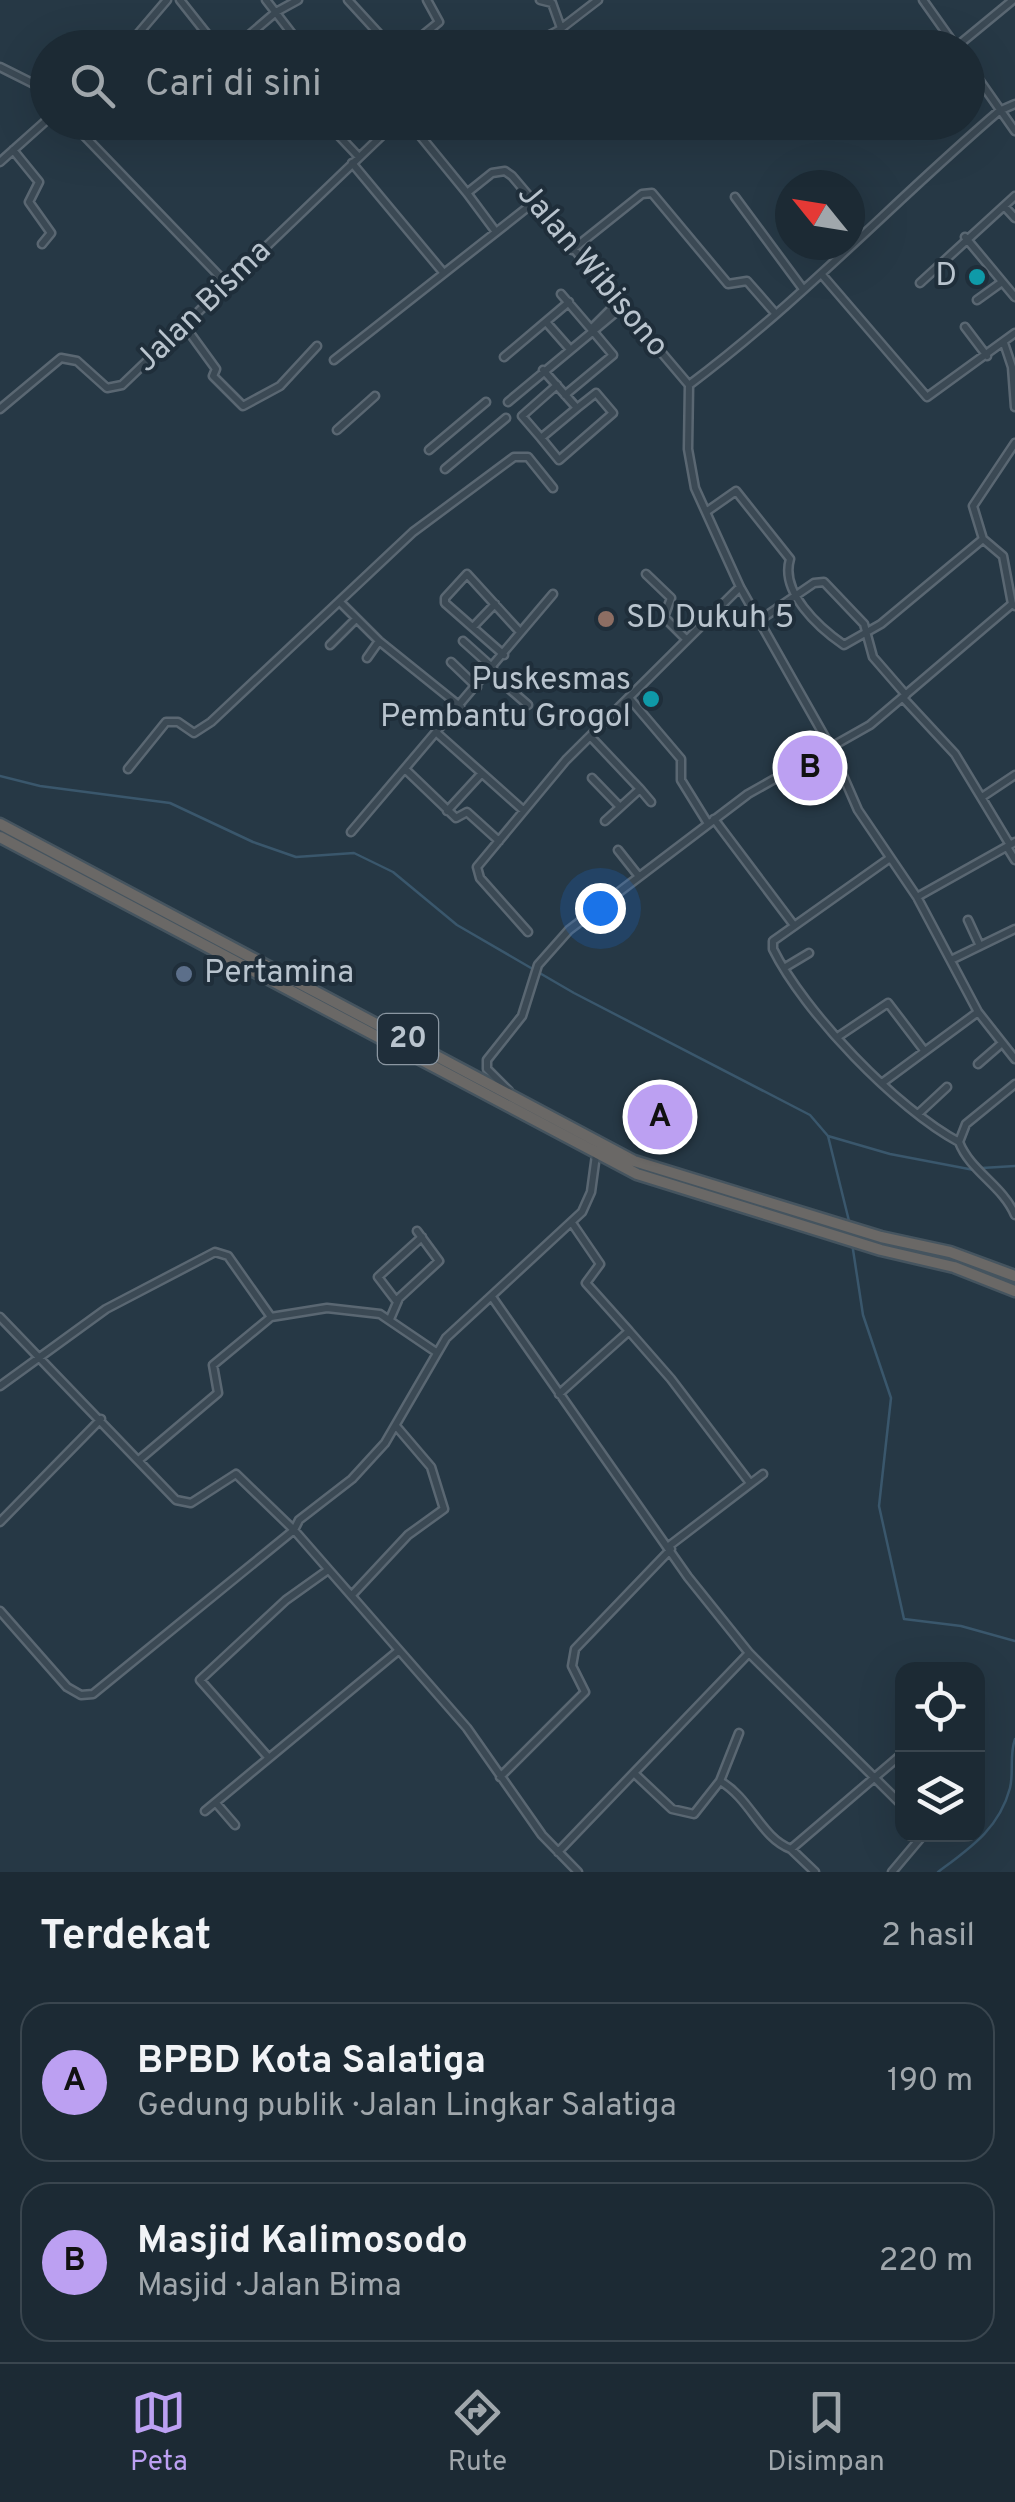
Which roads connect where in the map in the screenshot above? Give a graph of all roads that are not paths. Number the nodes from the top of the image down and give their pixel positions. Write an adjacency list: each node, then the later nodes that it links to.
1 (167, 0): 13 (street)
2 (180, 0): 14 (street)
3 (266, 0): 11 (street)
4 (298, 0): 11 (street)
5 (348, 0): 17 (street)
6 (427, 0): 18 (street)
7 (540, 0): 12 (street)
8 (598, 0): 12 (street)
9 (923, 0): 20 (street)
10 (1013, 0): 21 (street)
11 (276, 12): 15 (street); 16 (street)
12 (561, 28): 19 (street)
13 (141, 30)
14 (204, 30)
15 (255, 30)
16 (290, 30)
17 (376, 30)
18 (429, 30)
19 (557, 30)
20 (945, 30)
21 (977, 30)
22 (0, 67): 23 (street)
23 (30, 82)
24 (985, 90): 26 (street)
25 (1015, 104): 26 (street)
26 (999, 111): 27 (street); 28 (street)
27 (985, 123)
28 (1015, 130)
29 (30, 135): 35 (street)
30 (88, 140): 51 (street)
31 (340, 140): 36 (street)
32 (377, 140): 36 (street, Jalan Bisma)
33 (424, 140): 38 (street, Jalan Wibisono)
34 (965, 140): 49 (street)
35 (13, 150): 37 (street); 46 (street)
36 (355, 160): 48 (street); 51 (street, Jalan Bisma)
37 (0, 162)
38 (467, 193): 41 (street, Jalan Wibisono); 44 (street)
39 (734, 196): 53 (street)
40 (1015, 196): 42 (street)
41 (533, 203): 44 (street); 47 (street, Jalan Wibisono)
42 (1004, 206): 43 (street); 45 (street)
43 (1015, 218)
44 (496, 232): 48 (street)
45 (966, 237): 50 (street); 52 (street)
46 (42, 244)
47 (572, 250): 58 (street, Jalan Wibisono); 59 (street)
48 (442, 272): 70 (street)
49 (823, 276): 53 (street); 68 (street)
50 (1002, 282): 55 (street); 56 (street)
51 (226, 283): 61 (street, Jalan Bisma)
52 (920, 283)
53 (803, 290): 59 (street)
54 (561, 294): 57 (street)
55 (1015, 297)
56 (977, 300)
57 (569, 302): 60 (street); 63 (street)
58 (619, 306): 63 (street); 73 (street, Jalan Wibisono)
59 (775, 313): 73 (street)
60 (546, 322): 67 (street); 69 (street)
61 (184, 325): 66 (street); 80 (street, Jalan Bisma)
62 (965, 327): 68 (street)
63 (591, 329): 67 (street); 74 (street)
64 (1015, 333): 65 (street)
65 (1004, 343): 68 (street); 78 (street)
66 (317, 346)
67 (569, 348): 71 (street)
68 (987, 356)
69 (504, 358)
70 (334, 360)
71 (543, 370): 72 (street); 77 (street)
72 (557, 385): 74 (street); 83 (street)
73 (689, 385): 88 (street)
74 (565, 395): 79 (street)
75 (375, 396): 82 (street)
76 (486, 402): 85 (street)
77 (508, 402)
78 (1015, 407)
79 (577, 408): 83 (street); 83 (street)
80 (0, 409)
81 (506, 418): 86 (street)
82 (337, 430)
83 (541, 438)
84 (1015, 443): 89 (street)
85 (429, 450)
86 (445, 469)
87 (553, 488): 94 (street)
88 (706, 512): 91 (street); 93 (street)
89 (983, 539): 96 (street); 101 (street)
90 (646, 574): 102 (street)
91 (740, 587): 98 (street); 102 (street)
92 (553, 594): 100 (street)
93 (796, 597): 98 (street); 101 (street); 101 (street)
94 (341, 602): 97 (street); 118 (street)
95 (495, 604): 99 (street); 99 (street); 100 (street)
96 (1013, 605): 111 (street)
97 (356, 620): 103 (street); 105 (street)
98 (760, 620): 117 (street)
99 (473, 628): 106 (street)
100 (520, 632): 106 (street)
101 (864, 633): 111 (street)
102 (686, 639): 112 (street)
103 (379, 641): 107 (street); 114 (street)
104 (463, 641): 109 (street)
105 (330, 645)
106 (504, 654): 109 (street)
107 (367, 658)
108 (451, 662): 110 (street)
109 (492, 670): 110 (street); 113 (street)
110 (478, 687): 114 (street)
111 (904, 696): 117 (street); 124 (street)
112 (630, 699): 116 (street); 130 (street)
113 (528, 705)
114 (461, 707): 115 (street)
115 (438, 734): 119 (street); 120 (street)
116 (590, 736): 123 (street); 127 (street)
117 (830, 746): 130 (street); 137 (street)
118 (128, 769)
119 (405, 769): 128 (street); 132 (street)
120 (481, 774): 127 (street); 128 (street)
121 (1015, 775): 124 (street)
122 (592, 778): 126 (street)
123 (640, 789): 125 (street); 126 (street)
124 (982, 797): 135 (street)
125 (651, 802)
126 (620, 807): 129 (street)
127 (523, 810): 134 (street)
128 (447, 811): 134 (street)
129 (605, 821)
130 (711, 821): 139 (street); 142 (street)
131 (0, 824): 158 (highway, 20)
132 (352, 832)
133 (0, 837): 158 (highway, 20)
134 (499, 840): 144 (street)
135 (1011, 845): 138 (street); 140 (street)
136 (618, 850): 139 (street)
137 (890, 858): 140 (street); 142 (street)
138 (1015, 860)
139 (637, 874): 158 (street)
140 (916, 897): 147 (street)
141 (968, 920): 145 (street)
142 (793, 924): 148 (street)
143 (1015, 929): 145 (street)
144 (528, 932)
145 (980, 946): 147 (street)
146 (808, 953): 148 (street)
147 (950, 960): 149 (street)
148 (784, 968): 150 (street)
149 (978, 1012): 151 (street); 152 (street)
150 (839, 1036): 152 (street); 155 (street)
151 (1001, 1044): 153 (street); 154 (street)
152 (923, 1050): 155 (street)
153 (1015, 1059)
154 (978, 1064)
155 (882, 1083): 159 (street)
156 (1015, 1084): 161 (street)
157 (947, 1087): 159 (street)
158 (530, 1114): 160 (highway, 20)
159 (918, 1114): 161 (street)
160 (570, 1135): 162 (highway, 20); 165 (highway, 20)
161 (959, 1142): 163 (street)
162 (596, 1155): 164 (street); 165 (highway, 20)
163 (1015, 1215)
164 (572, 1223): 169 (street); 174 (street)
165 (828, 1226): 166 (highway, 20)
166 (881, 1244): 167 (highway, 20); 168 (highway, 20)
167 (1015, 1276)
168 (1015, 1291)
169 (492, 1297): 175 (street); 178 (street)
170 (397, 1302): 170 (street); 173 (street)
171 (0, 1317): 176 (street)
172 (271, 1317): 173 (street); 176 (street); 181 (street)
173 (390, 1319): 175 (street)
174 (628, 1331): 178 (street); 183 (street)
175 (436, 1352): 180 (street)
176 (37, 1355): 177 (street); 179 (street)
177 (0, 1386)
178 (559, 1394): 186 (street)
179 (101, 1418): 181 (street); 184 (street)
180 (396, 1426): 185 (street); 188 (street)
181 (140, 1459): 185 (street)
182 (764, 1474): 183 (street)
183 (750, 1482): 186 (street)
184 (0, 1522)
185 (294, 1530): 187 (street); 189 (street)
186 (671, 1547): 191 (street); 196 (street)
187 (328, 1570): 188 (street); 193 (street)
188 (352, 1594): 190 (street)
189 (0, 1611)
190 (398, 1651): 193 (street); 196 (street)
191 (749, 1654): 195 (street); 197 (street)
192 (739, 1734): 198 (street)
193 (268, 1758): 200 (street)
194 (895, 1760): 197 (street)
195 (636, 1775): 198 (street); 205 (street)
196 (500, 1778): 205 (street)
197 (874, 1778): 199 (street); 204 (street)
198 (720, 1781): 204 (street)
199 (895, 1798)
200 (216, 1802): 201 (street); 202 (street)
201 (206, 1812)
202 (235, 1825)
203 (917, 1842): 208 (street)
204 (791, 1849): 207 (street)
205 (558, 1852): 206 (street)
206 (578, 1872)
207 (815, 1872)
208 (892, 1872)

